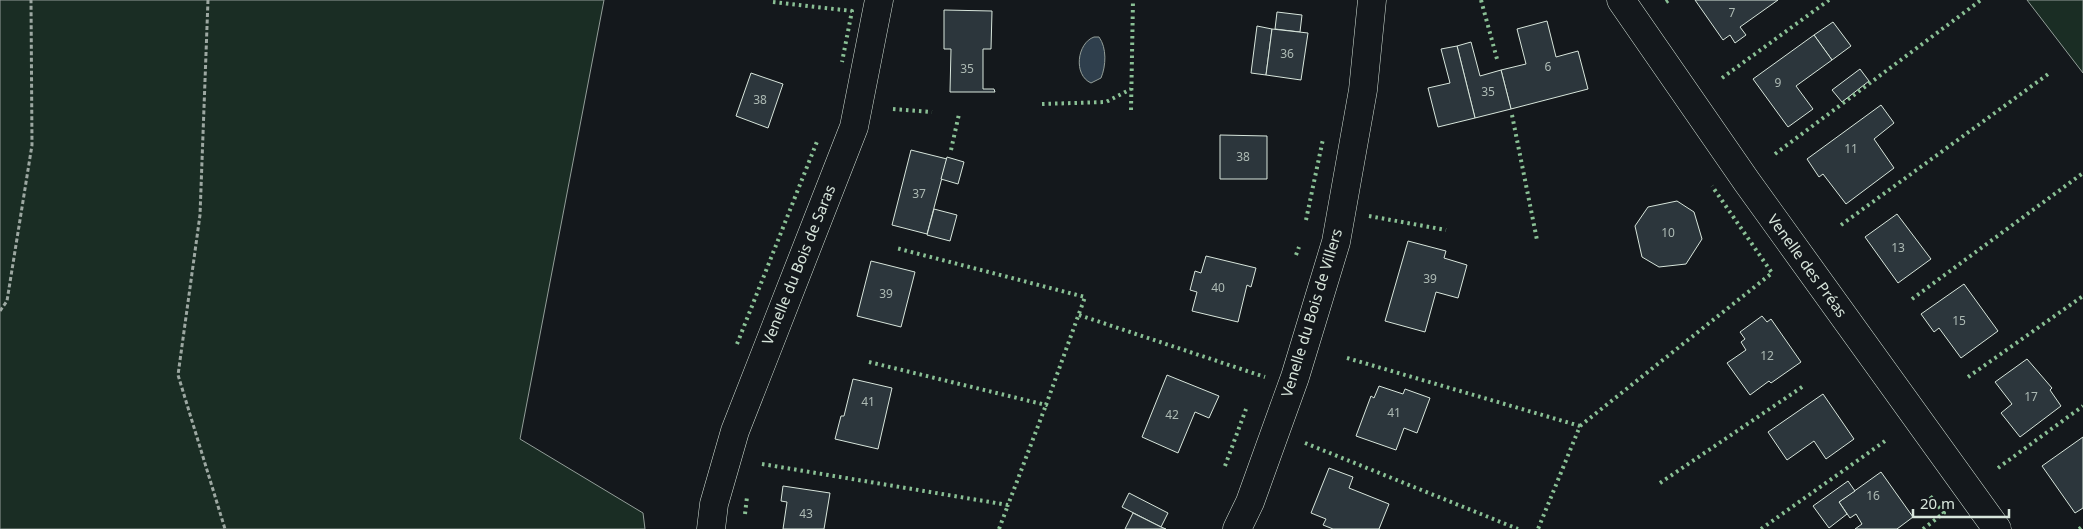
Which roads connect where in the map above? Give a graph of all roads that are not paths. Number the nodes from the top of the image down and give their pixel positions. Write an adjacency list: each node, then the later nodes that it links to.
1 (879, 0): 4 (street, Venelle du Bois de Saras)
2 (1372, 0): 5 (street, Venelle du Bois de Villers)
3 (1621, 0): 6 (street, Venelle des Préas)
4 (711, 529)
5 (1237, 529)
6 (1997, 529)

